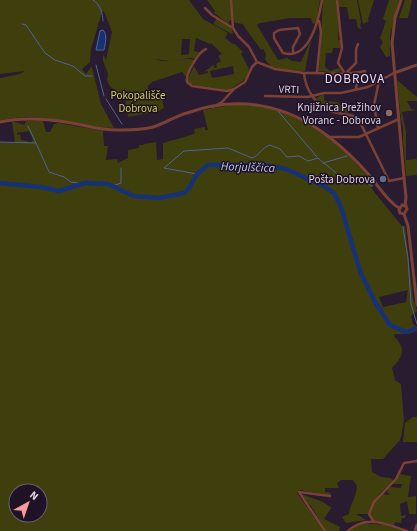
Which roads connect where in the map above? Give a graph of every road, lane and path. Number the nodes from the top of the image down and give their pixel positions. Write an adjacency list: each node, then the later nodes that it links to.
1 (231, 0): 7 (street)
2 (322, 0): 6 (street)
3 (337, 0): 13 (street)
4 (401, 0): 16 (street)
5 (205, 8): 7 (street)
6 (319, 20): 10 (street); 15 (street)
7 (233, 28): 11 (street)
8 (358, 44): 13 (street)
9 (206, 50): 18 (street)
10 (293, 53): 10 (street)
11 (257, 62): 14 (street); 18 (street)
12 (417, 65): 16 (street)
13 (346, 72): 15 (street); 19 (street)
14 (304, 73): 15 (street); 21 (street)
15 (317, 73)
16 (394, 73): 17 (street); 23 (street)
17 (379, 81): 19 (street); 25 (street)
18 (234, 88): 22 (street)
19 (356, 89): 21 (street)
20 (265, 96): 21 (street, VRTI)
21 (312, 96): 26 (street)
22 (212, 107): 24 (street); 27 (street)
23 (399, 119): 25 (street); 28 (street)
24 (0, 122)
25 (378, 128): 26 (street)
26 (367, 134): 27 (street); 28 (street)
27 (329, 137): 30 (street)
28 (404, 178): 29 (street)
29 (404, 206): 30 (street); 31 (street)
30 (399, 208): 31 (street)
31 (404, 214): 32 (street)
32 (417, 305)
33 (417, 461): 35 (street)
34 (330, 496): 37 (street)
35 (374, 522): 38 (street); 39 (street)
36 (417, 525): 40 (street)
37 (325, 531)
38 (348, 531)
39 (407, 531)
40 (415, 531)

